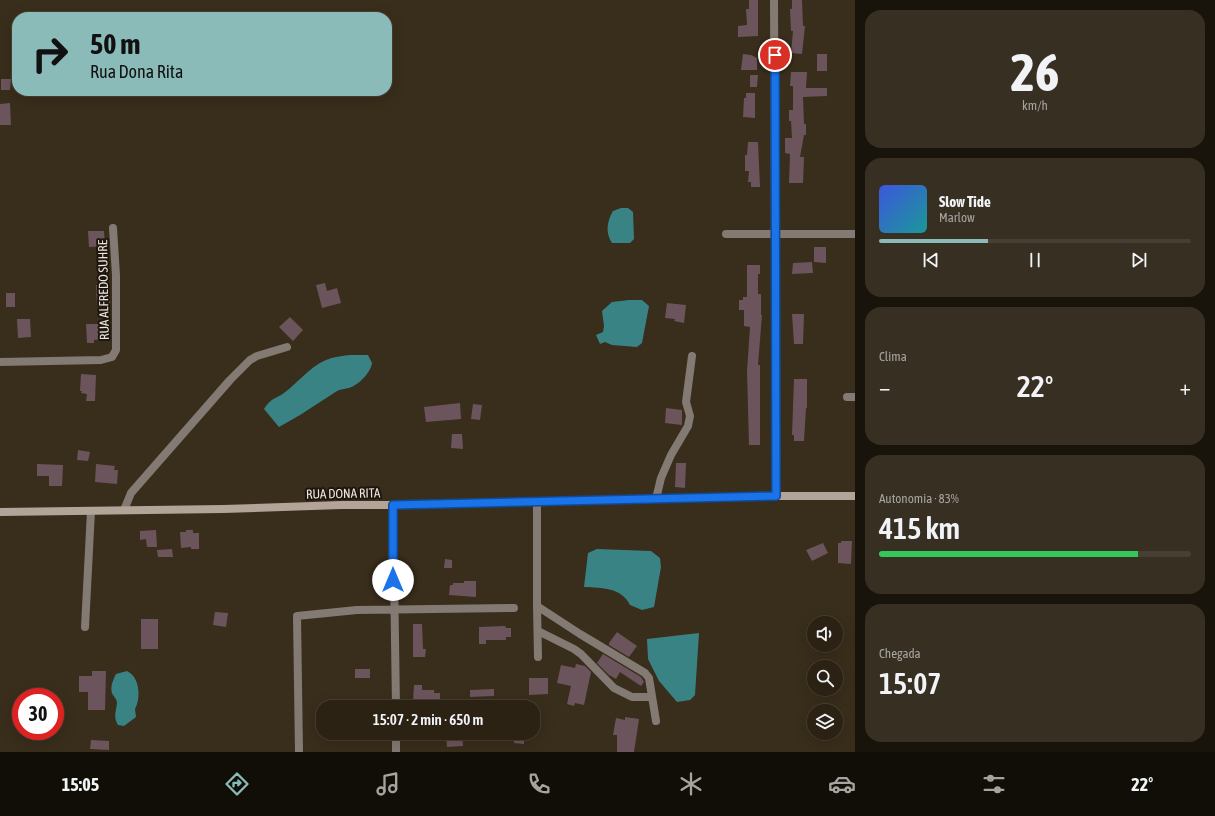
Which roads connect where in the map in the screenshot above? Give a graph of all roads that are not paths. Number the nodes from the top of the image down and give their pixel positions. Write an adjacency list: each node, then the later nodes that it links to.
1 (774, 0): 4 (street)
2 (113, 228): 8 (street, RUA ALFREDO SUHRE)
3 (726, 234): 4 (street)
4 (775, 234): 5 (street); 9 (street)
5 (855, 234)
6 (287, 347): 14 (street)
7 (692, 356): 11 (street)
8 (0, 362)
9 (776, 496): 10 (main road, RUA DONA RITA); 11 (main road, RUA DONA RITA)
10 (855, 496)
11 (656, 498): 12 (main road, RUA DONA RITA)
12 (537, 501): 13 (main road, RUA DONA RITA); 17 (street)
13 (393, 505): 14 (main road, RUA DONA RITA); 19 (street)
14 (124, 510): 15 (main road, RUA DONA RITA)
15 (91, 511): 16 (main road, RUA DONA RITA); 20 (street)
16 (0, 512)
17 (537, 606): 21 (street); 23 (street)
18 (514, 608): 19 (street)
19 (393, 610): 24 (street); 27 (street)
20 (85, 627)
21 (538, 631): 22 (street); 23 (street)
22 (538, 657)
23 (652, 697): 25 (street)
24 (396, 700)
25 (656, 720)
26 (396, 740): 28 (street)
27 (299, 752)
28 (396, 752)

